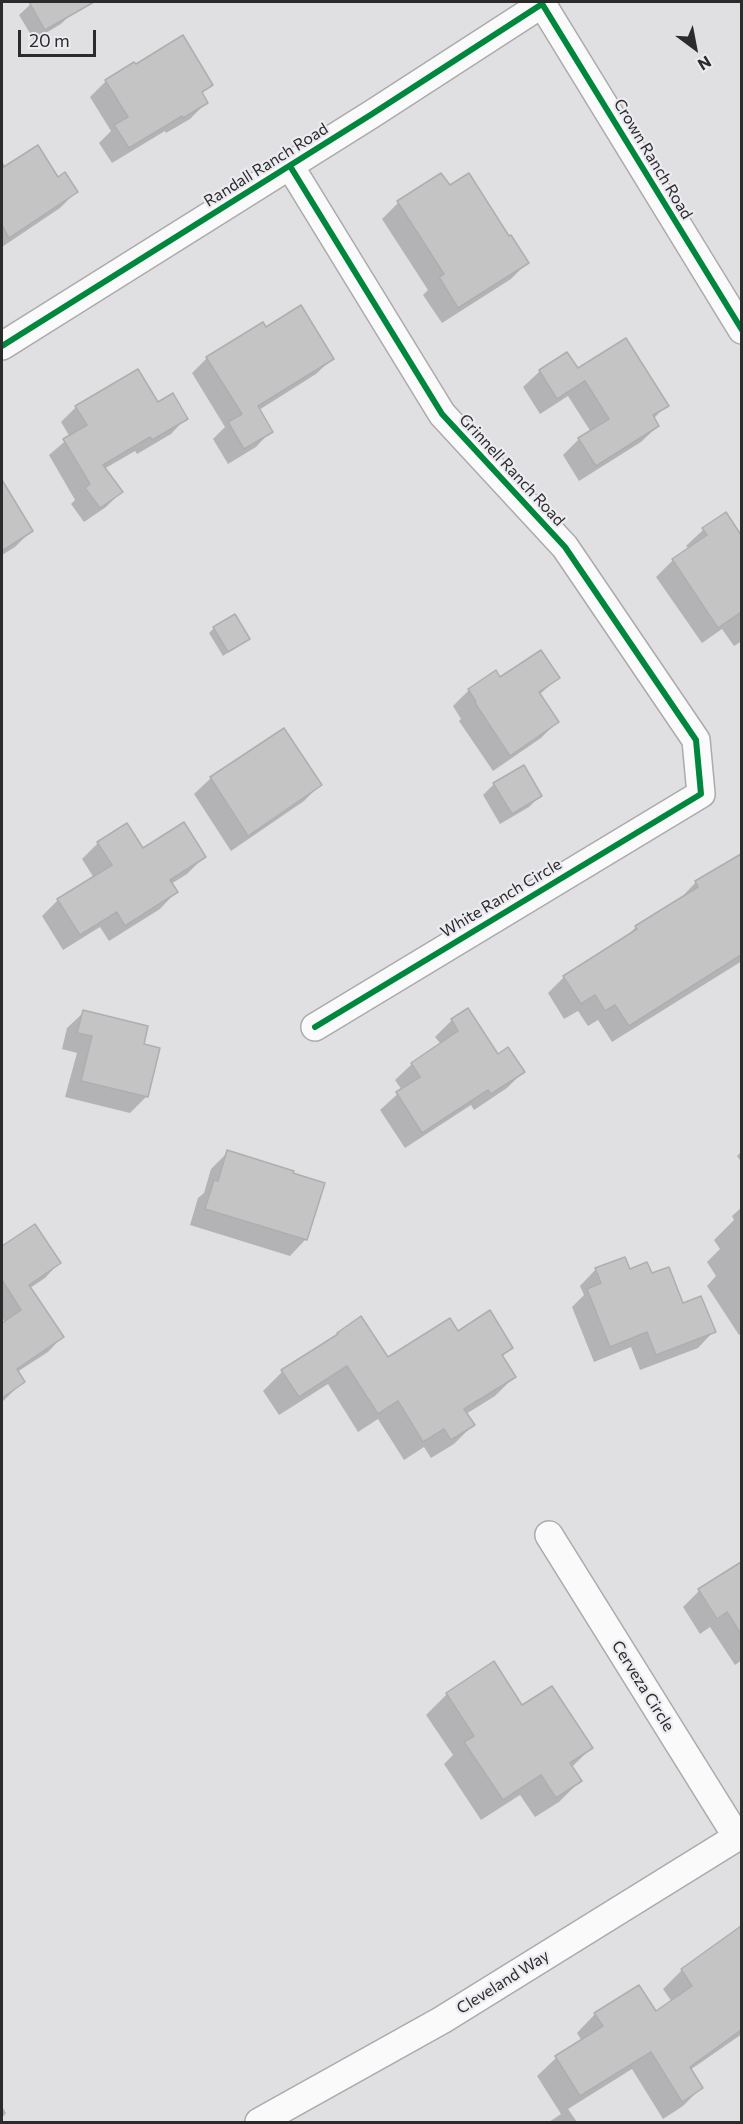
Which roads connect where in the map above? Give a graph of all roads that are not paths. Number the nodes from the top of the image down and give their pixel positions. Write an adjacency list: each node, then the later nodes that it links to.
1 (542, 3): 2 (street, Randall Ranch Road); 3 (street, Crown Ranch Road)
2 (290, 166): 4 (street, Randall Ranch Road); 5 (street, Grinnell Ranch Road)
3 (741, 330)
4 (2, 346)
5 (701, 794): 6 (street, White Ranch Circle)
6 (315, 1027)
7 (549, 1535): 8 (street, Cerveza Circle)
8 (739, 1835): 9 (street, Cleveland Way)
9 (259, 2122)

